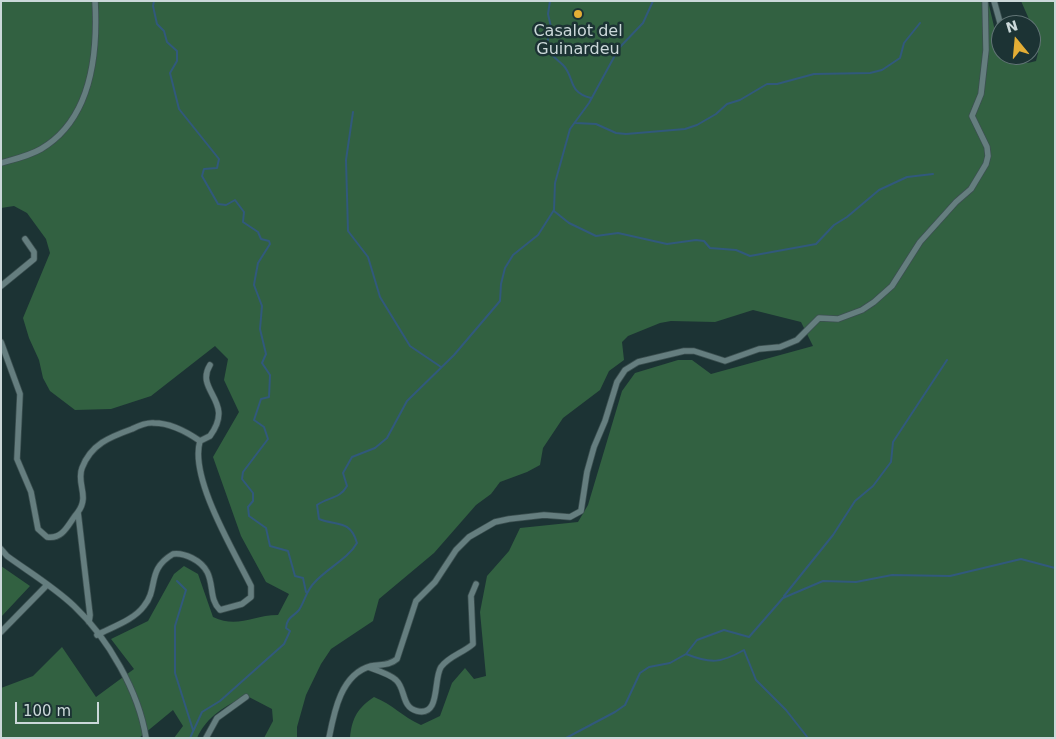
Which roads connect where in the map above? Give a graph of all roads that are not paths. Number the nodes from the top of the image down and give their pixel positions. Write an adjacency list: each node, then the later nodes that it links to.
1 (95, 1): 5 (street)
2 (985, 1): 18 (street)
3 (994, 1): 4 (street)
4 (998, 15)
5 (1, 163)
6 (25, 239): 7 (street)
7 (1, 286)
8 (1, 342): 11 (street)
9 (210, 364): 10 (street)
10 (200, 441): 11 (street); 17 (street)
11 (78, 512): 15 (street)
12 (1, 549): 14 (street)
13 (476, 584): 18 (street)
14 (47, 585): 15 (street); 16 (street)
15 (89, 622): 17 (street)
16 (1, 632)
17 (98, 635): 20 (street)
18 (368, 667): 22 (street)
19 (246, 697): 21 (street)
20 (146, 738)
21 (206, 738)
22 (329, 738)

